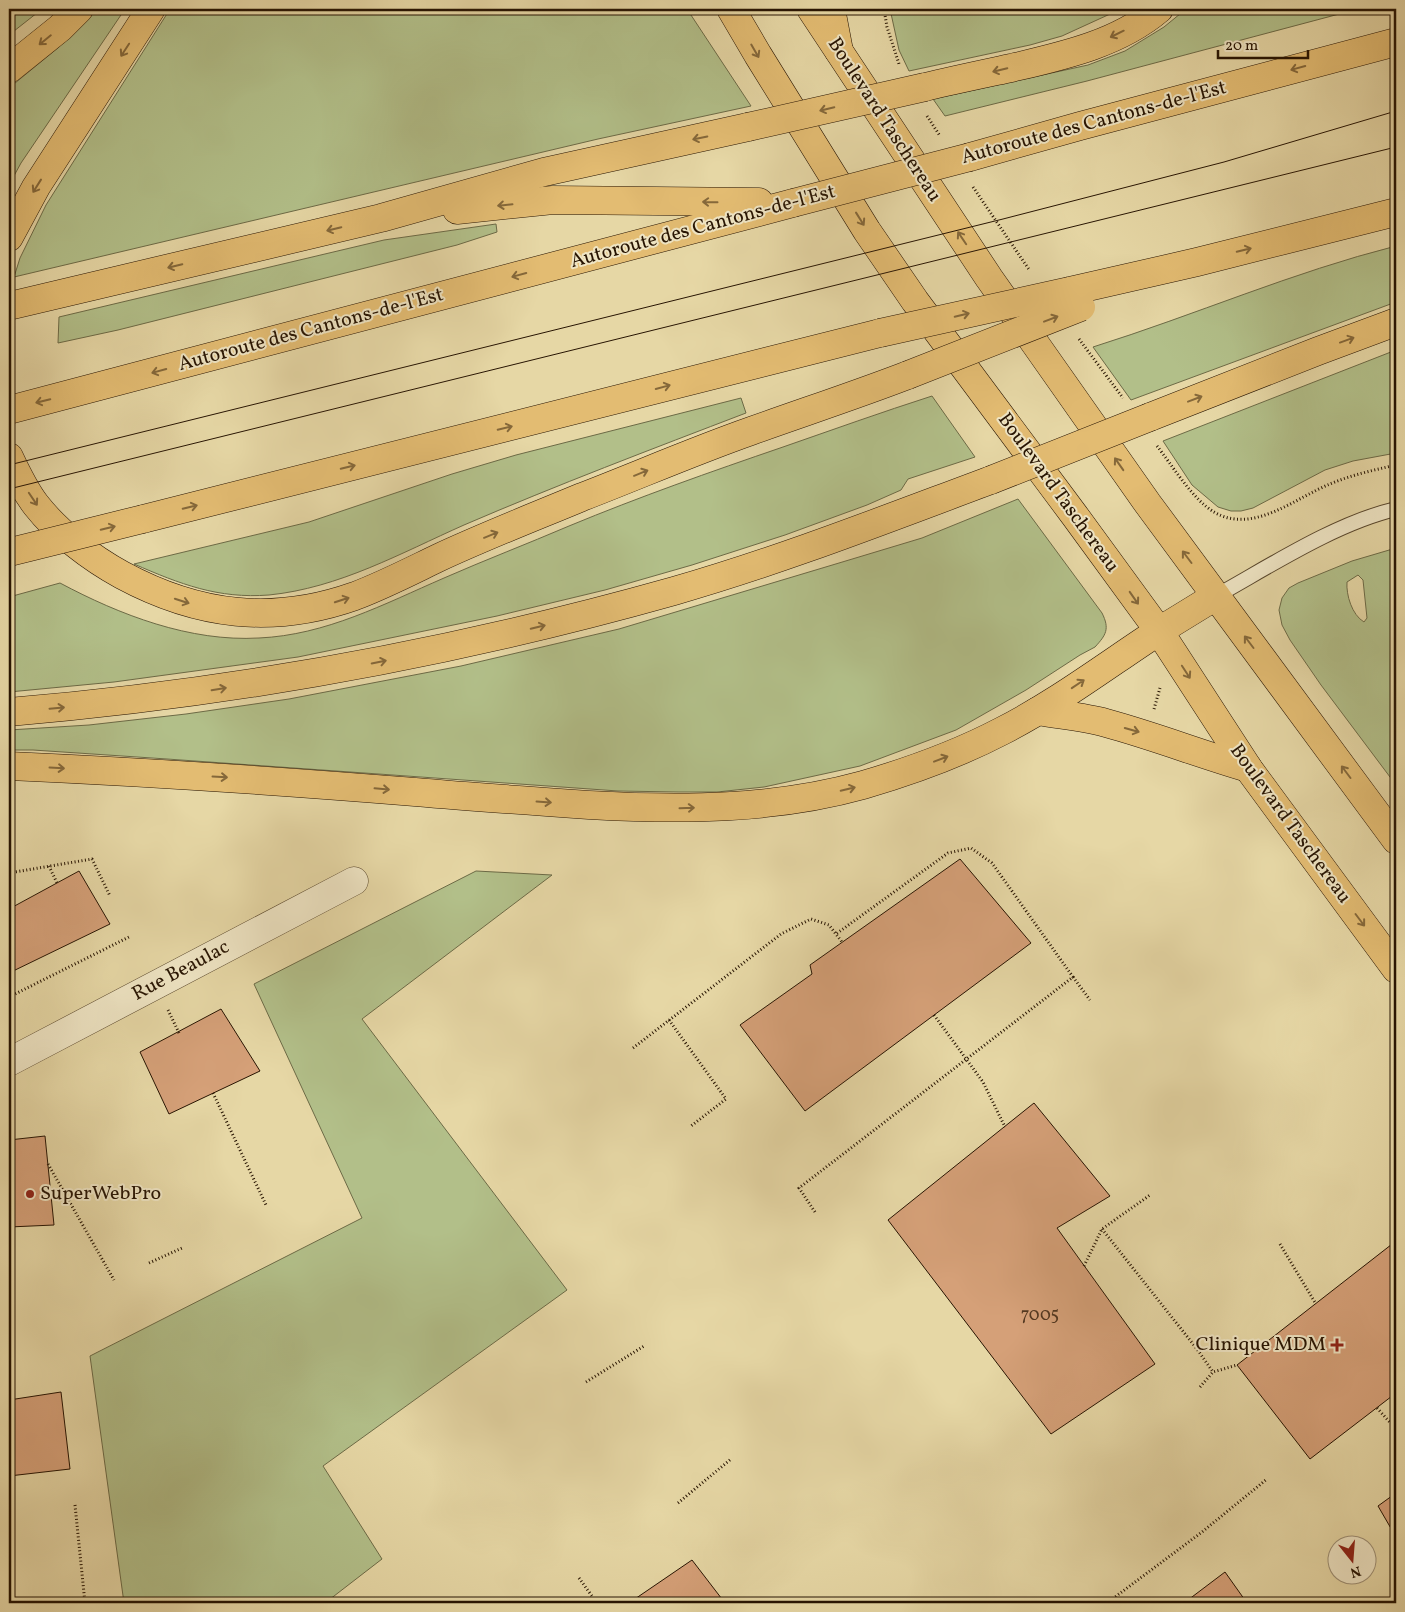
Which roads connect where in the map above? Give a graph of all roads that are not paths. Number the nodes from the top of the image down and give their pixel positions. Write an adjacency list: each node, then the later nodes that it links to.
1 (79, 9): 9 (main road, one-way to 9)
2 (151, 9): 13 (main road, one-way to 13)
3 (731, 9): 22 (main road, Boulevard Taschereau, one-way to 22)
4 (811, 9): 8 (main road, Boulevard Taschereau)
5 (831, 9): 8 (main road)
6 (1159, 9): 12 (main road, one-way to 12, bridge)
7 (1396, 42): 10 (main road, Autoroute des Cantons-de-l'Est, one-way to 10, bridge)
8 (839, 51): 21 (main road, Boulevard Taschereau, one-way to 8)
9 (9, 69)
10 (793, 203): 12 (main road, one-way to 12); 17 (main road, Autoroute des Cantons-de-l'Est, one-way to 17)
11 (1396, 212): 14 (main road, one-way to 11)
12 (381, 218): 15 (main road, one-way to 15)
13 (9, 237)
14 (1075, 299): 18 (main road, one-way to 14, bridge); 20 (main road, one-way to 14, bridge)
15 (9, 306)
16 (1396, 322): 24 (main road, one-way to 16, bridge)
17 (9, 410)
18 (9, 457)
19 (1396, 510): 21 (lane)
20 (9, 552)
21 (1216, 596): 22 (main road); 27 (main road, Boulevard Taschereau, one-way to 21)
22 (1159, 631): 23 (main road, one-way to 22); 26 (main road, Boulevard Taschereau, one-way to 26)
23 (1038, 711): 25 (main road, one-way to 23); 26 (main road, one-way to 26)
24 (9, 712)
25 (9, 766)
26 (1248, 768): 29 (main road, Boulevard Taschereau, one-way to 29)
27 (1396, 840)
28 (354, 881): 30 (street, Rue Beaulac)
29 (1396, 969)
30 (9, 1062)

